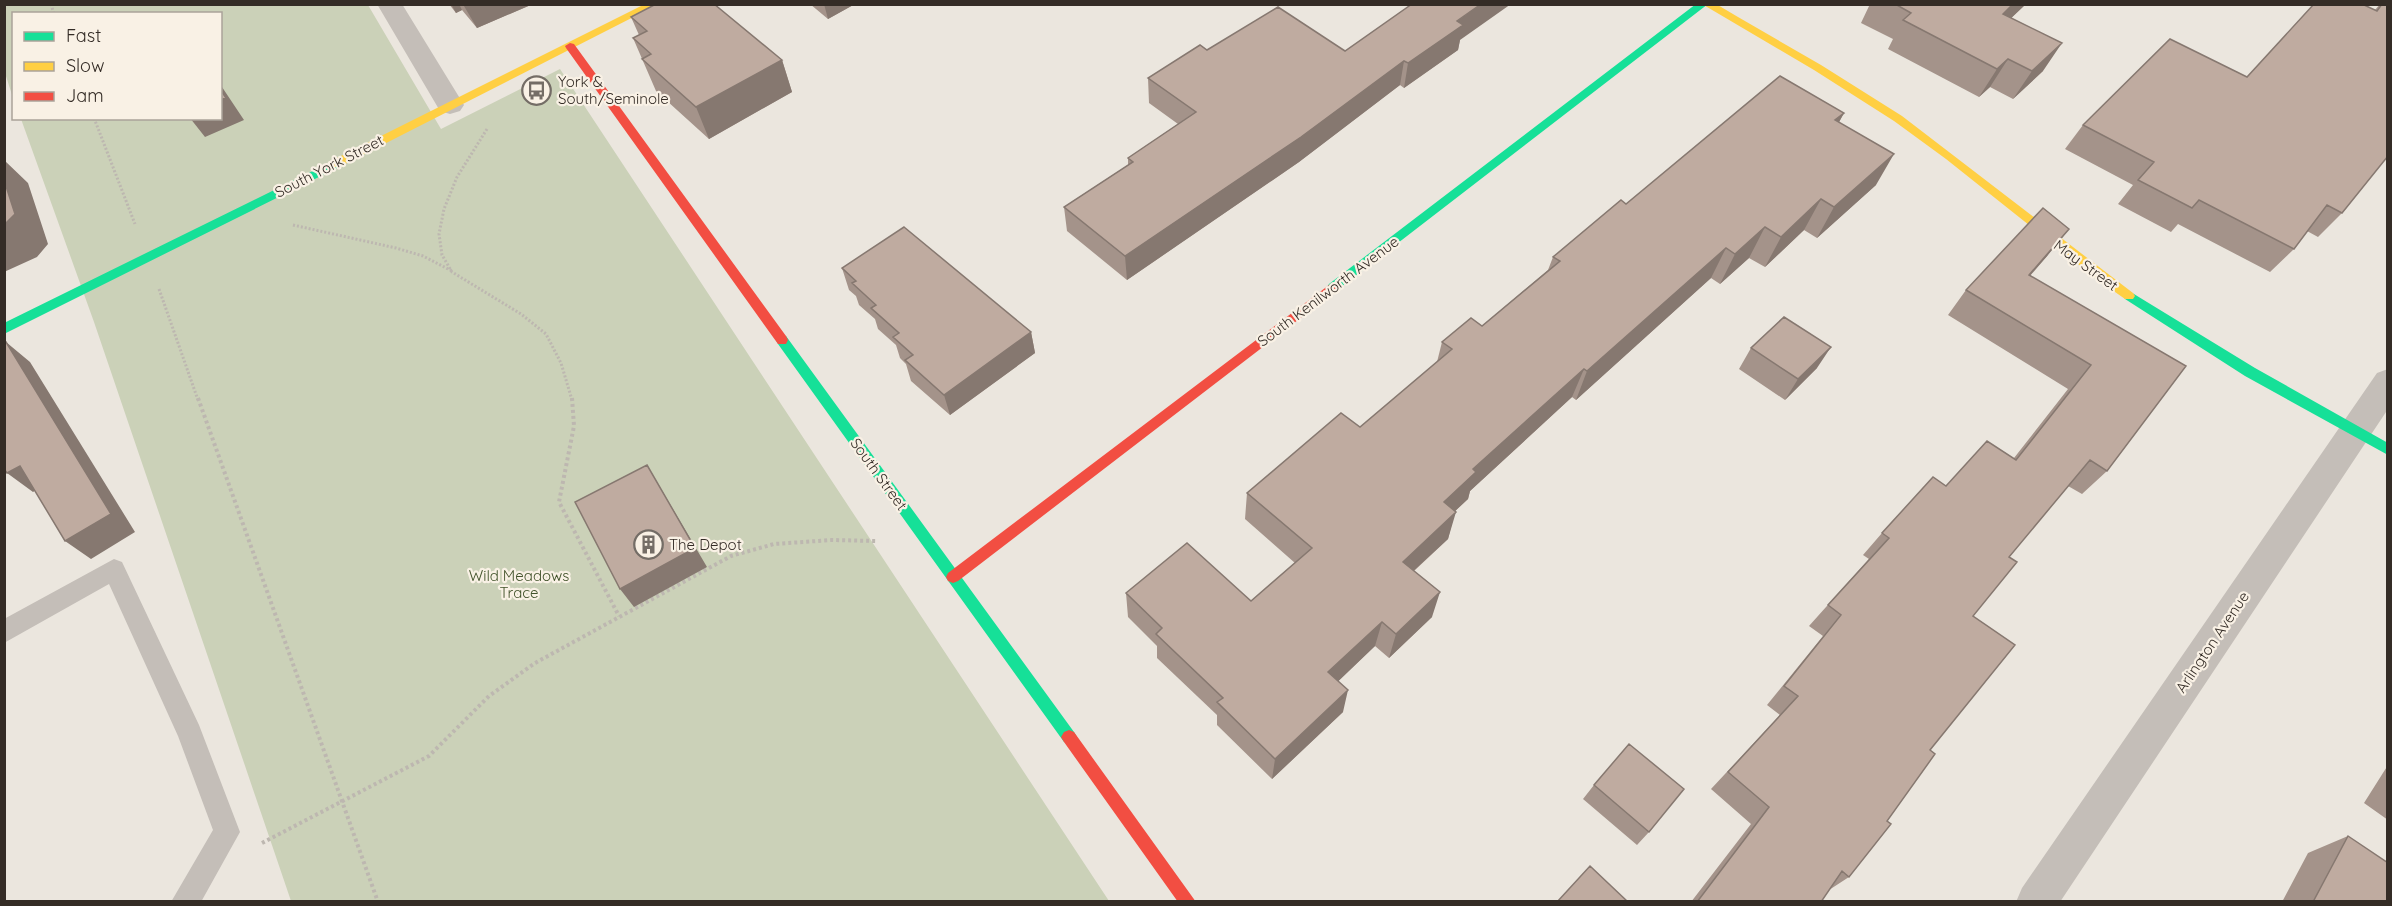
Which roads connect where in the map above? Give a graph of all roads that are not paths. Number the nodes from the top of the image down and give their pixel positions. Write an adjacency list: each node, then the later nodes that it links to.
1 (389, 4): 5 (street)
2 (654, 4): 4 (street, South York Street)
3 (1705, 4): 8 (street, May Street); 10 (street, South Kenilworth Avenue)
4 (570, 46): 5 (street, South York Street); 10 (street, South Street)
5 (450, 105): 6 (street, South York Street)
6 (4, 329)
7 (2388, 382): 8 (street, Arlington Avenue)
8 (2354, 432): 9 (street, May Street); 14 (street, Arlington Avenue)
9 (2388, 450)
10 (953, 577): 13 (street, South Street)
11 (4, 632): 12 (lane)
12 (185, 902)
13 (1188, 902)
14 (2036, 902)

